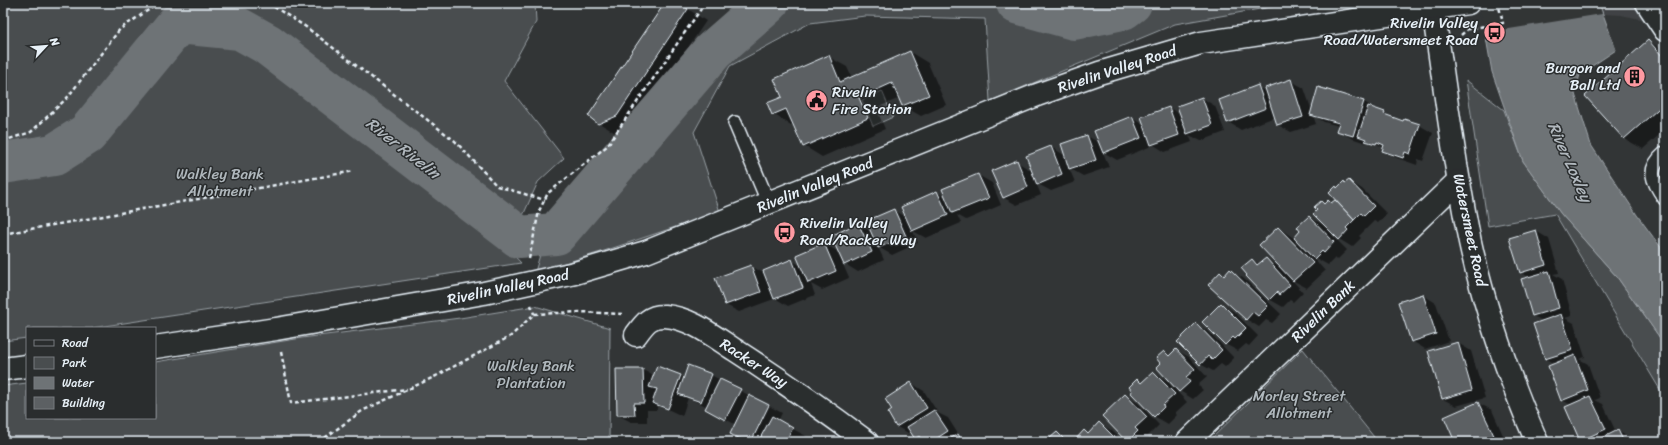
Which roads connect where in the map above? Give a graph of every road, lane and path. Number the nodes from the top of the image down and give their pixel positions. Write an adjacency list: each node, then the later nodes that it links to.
1 (166, 3): 11 (path)
2 (268, 3): 16 (path)
3 (705, 3): 16 (path)
4 (1468, 3): 7 (main road, Rivelin Valley Road)
5 (1498, 3): 8 (path)
6 (1647, 3): 9 (main road)
7 (1433, 9): 14 (main road, Watersmeet Road); 17 (main road, Rivelin Valley Road)
8 (1477, 28)
9 (1665, 30)
10 (735, 123): 17 (lane)
11 (3, 141)
12 (1665, 153): 15 (lane)
13 (354, 171): 18 (path)
14 (1458, 181): 29 (main road, Rivelin Bank); 30 (main road, Watersmeet Road)
15 (1665, 199)
16 (545, 200): 19 (path)
17 (769, 204): 21 (main road, Rivelin Valley Road)
18 (3, 234)
19 (529, 258)
20 (625, 314): 26 (path)
21 (276, 329): 23 (main road, Rivelin Valley Road); 26 (path)
22 (636, 335): 28 (main road, Racker Way)
23 (156, 347)
24 (26, 366): 25 (main road)
25 (3, 369)
26 (410, 389): 27 (path)
27 (319, 442)
28 (867, 442)
29 (1187, 442)
30 (1537, 442)

